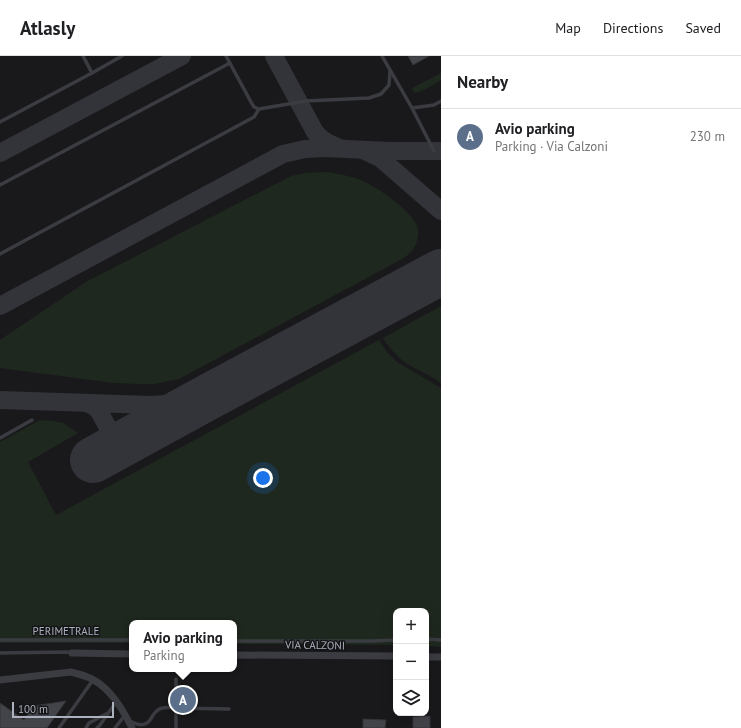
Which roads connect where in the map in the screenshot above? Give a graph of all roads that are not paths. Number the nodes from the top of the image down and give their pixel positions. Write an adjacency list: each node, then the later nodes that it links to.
1 (84, 56): 7 (lane)
2 (122, 56): 7 (lane)
3 (226, 56): 5 (lane)
4 (382, 56): 6 (lane)
5 (230, 63): 10 (lane); 13 (lane)
6 (390, 71): 9 (lane); 10 (lane)
7 (92, 72): 11 (lane)
8 (441, 101): 9 (lane)
9 (412, 108): 12 (lane)
10 (259, 109): 14 (lane)
11 (0, 122)
12 (434, 151)
13 (0, 185)
14 (0, 254)
15 (32, 420): 16 (lane)
16 (0, 438)
17 (429, 639): 22 (lane)
18 (0, 640): 19 (lane, PERIMETRALE)
19 (129, 640)
20 (237, 640): 21 (lane)
21 (393, 640)
22 (441, 640)
23 (0, 653): 24 (lane)
24 (72, 653): 25 (street)
25 (129, 654)
26 (237, 655): 27 (street, VIA CALZONI)
27 (393, 656)
28 (429, 657): 29 (street)
29 (441, 657)
30 (176, 679): 34 (lane)
31 (0, 680): 32 (street)
32 (94, 680): 33 (street); 38 (lane)
33 (116, 702): 36 (lane); 37 (street)
34 (176, 708): 35 (lane); 37 (lane); 43 (lane)
35 (229, 709)
36 (109, 712): 39 (lane); 40 (lane)
37 (126, 717): 41 (lane); 42 (street)
38 (59, 728)
39 (86, 728)
40 (96, 728)
41 (115, 728)
42 (132, 728)
43 (176, 728)

